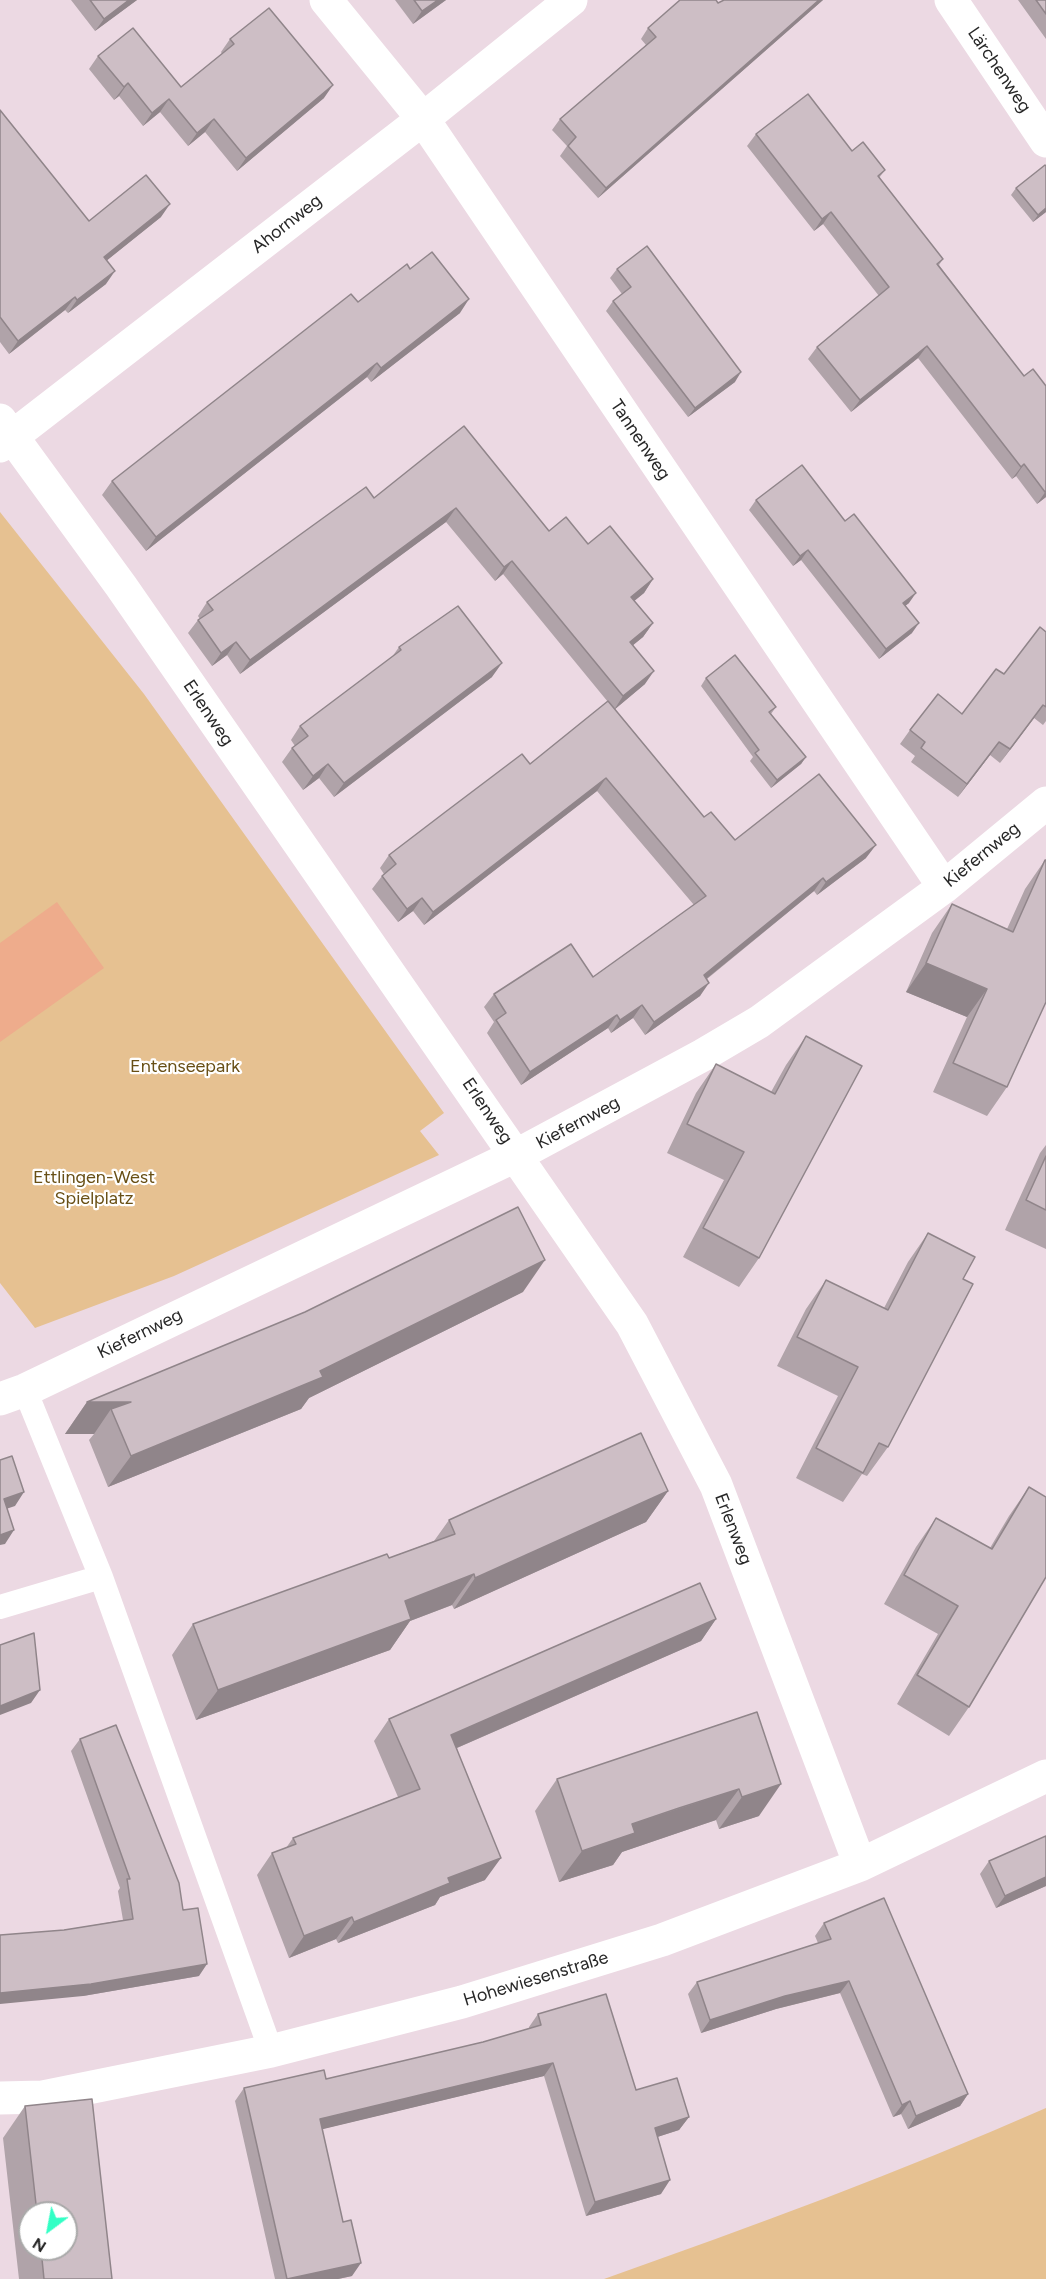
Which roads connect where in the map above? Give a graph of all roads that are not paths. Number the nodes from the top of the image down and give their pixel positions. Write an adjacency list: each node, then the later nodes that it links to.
1 (326, 0): 4 (street, Tannenweg)
2 (571, 0): 4 (street, Ahornweg)
3 (951, 0): 5 (street, Lärchenweg)
4 (423, 119): 6 (street, Ahornweg); 8 (street, Tannenweg)
5 (1046, 141)
6 (4, 434): 9 (street, Erlenweg)
7 (1046, 803): 8 (street, Kiefernweg)
8 (944, 887): 9 (street, Kiefernweg)
9 (517, 1155): 10 (street, Kiefernweg); 14 (street, Erlenweg)
10 (12, 1394): 11 (lane)
11 (101, 1577): 12 (lane); 15 (lane)
12 (0, 1607)
13 (1046, 1776): 14 (street, Hohewiesenstraße)
14 (860, 1865): 15 (street, Hohewiesenstraße)
15 (271, 2051): 16 (street, Hohewiesenstraße)
16 (0, 2098)

